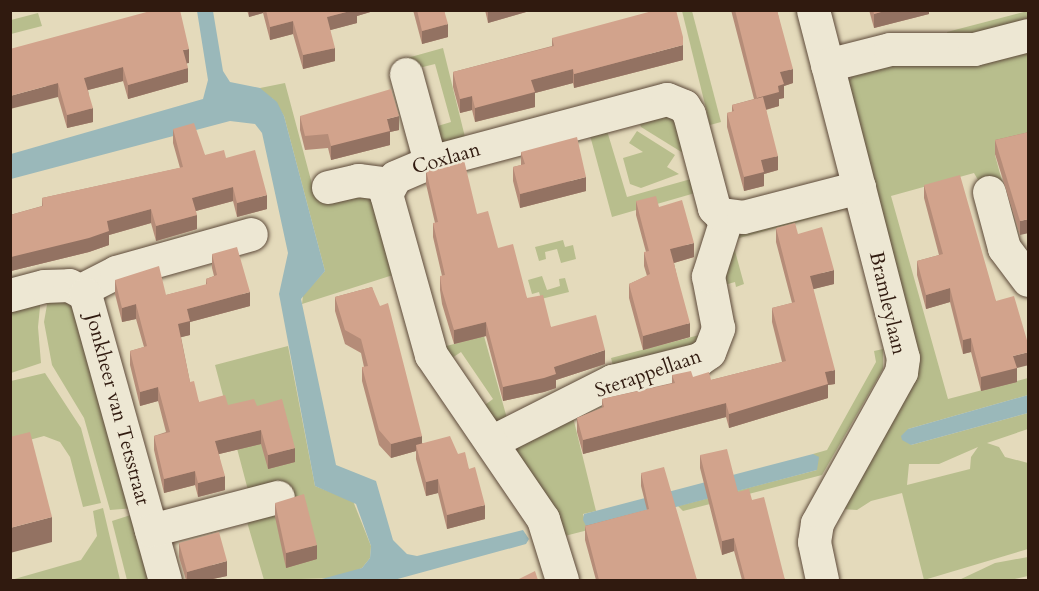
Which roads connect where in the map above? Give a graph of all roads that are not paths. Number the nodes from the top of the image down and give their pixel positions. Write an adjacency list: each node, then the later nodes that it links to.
1 (813, 10): 3 (street, Bramleylaan)
2 (1029, 35): 3 (street)
3 (827, 65): 8 (street, Bramleylaan)
4 (406, 74): 5 (street)
5 (430, 162): 6 (street, Coxlaan); 10 (street, Coxlaan)
6 (391, 184): 7 (street); 15 (street, Coxlaan)
7 (328, 187)
8 (859, 187): 10 (street); 20 (street, Bramleylaan)
9 (989, 192): 12 (street)
10 (727, 216): 15 (street, Sterappellaan)
11 (251, 234): 13 (street, Jonkheer van Tetsstraat)
12 (1029, 280)
13 (81, 290): 14 (street, Jonkheer van Tetsstraat); 17 (street, Jonkheer van Tetsstraat)
14 (10, 295)
15 (491, 442): 19 (street, Coxlaan)
16 (278, 496): 17 (street, Jonkheer van Tetsstraat)
17 (151, 530): 18 (street, Jonkheer van Tetsstraat)
18 (165, 580)
19 (562, 580)
20 (822, 580)

